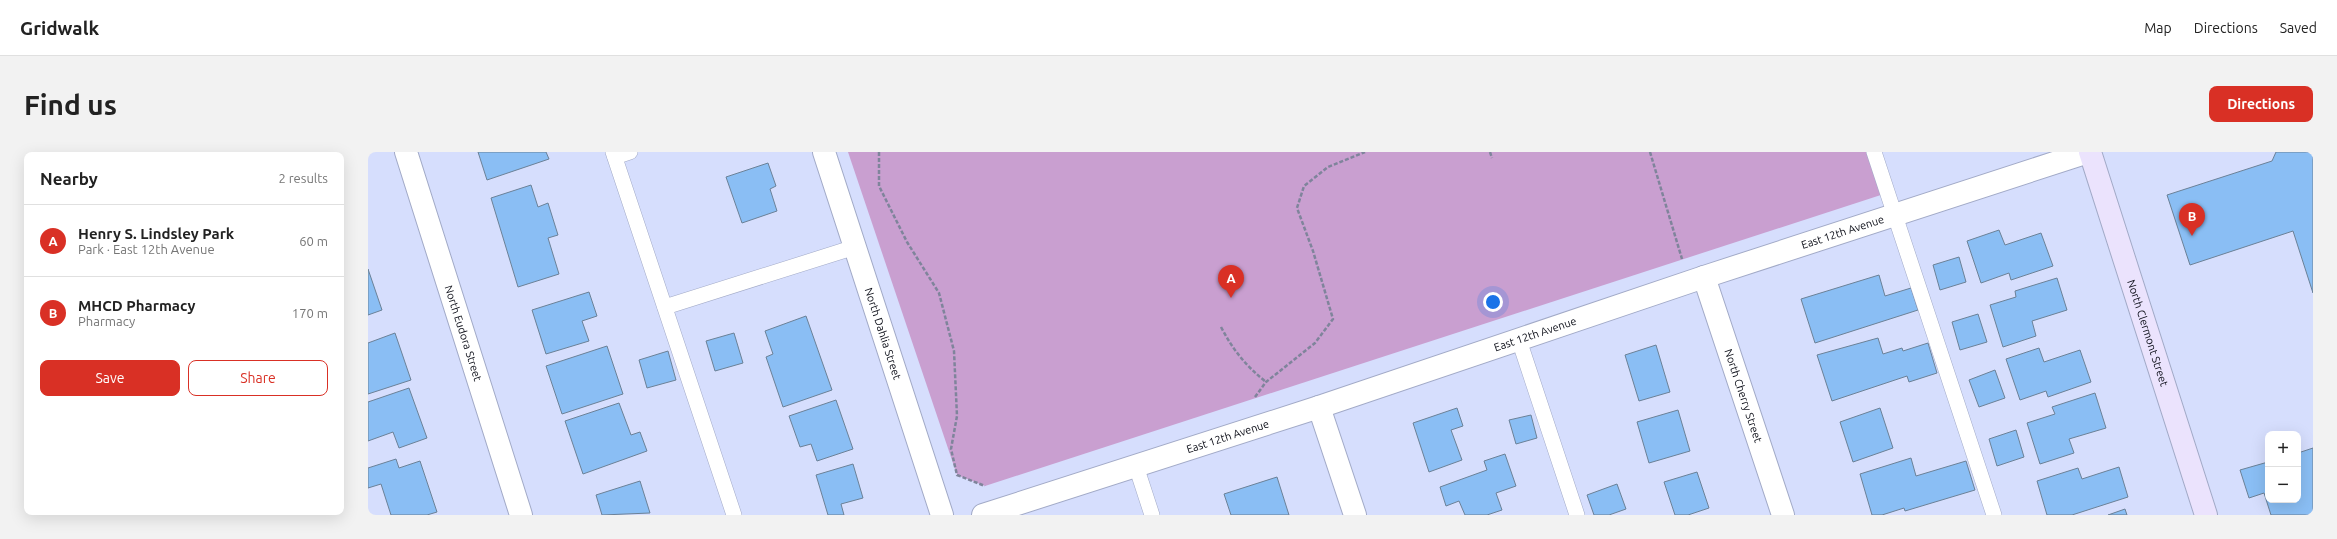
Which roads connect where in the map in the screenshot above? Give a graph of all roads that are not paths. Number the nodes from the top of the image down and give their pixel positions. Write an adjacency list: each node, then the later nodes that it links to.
1 (406, 152): 14 (street, North Eudora Street)
2 (630, 152): 6 (lane)
3 (824, 152): 8 (street, North Dahlia Street)
4 (1874, 152): 7 (lane)
5 (2089, 152): 7 (street, East 12th Avenue); 23 (street, North Clermont Street)
6 (614, 154): 10 (lane)
7 (1894, 215): 9 (street, East 12th Avenue); 22 (lane)
8 (855, 248): 10 (lane); 16 (street, North Dahlia Street)
9 (1697, 280): 11 (street, East 12th Avenue); 21 (street, North Cherry Street)
10 (665, 307): 15 (lane)
11 (1519, 340): 12 (street, East 12th Avenue); 20 (lane)
12 (1319, 408): 13 (street, East 12th Avenue); 19 (street)
13 (1136, 466): 17 (street, East 12th Avenue); 18 (lane)
14 (521, 515)
15 (734, 515)
16 (942, 515)
17 (983, 515)
18 (1152, 515)
19 (1355, 515)
20 (1577, 515)
21 (1783, 515)
22 (1994, 515)
23 (2206, 515)

